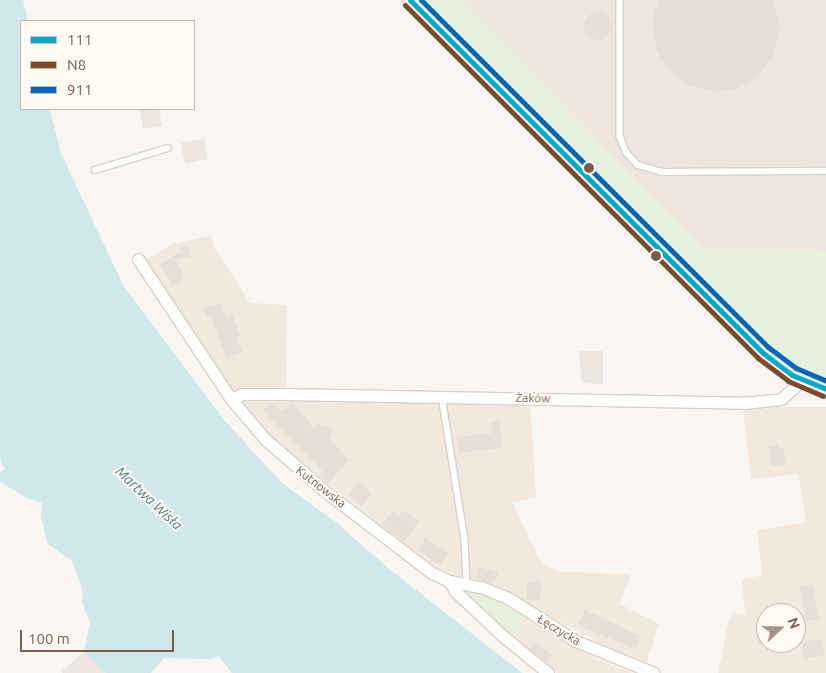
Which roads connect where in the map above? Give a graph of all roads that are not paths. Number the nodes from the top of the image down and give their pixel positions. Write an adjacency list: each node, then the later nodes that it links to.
1 (410, 0): 7 (street)
2 (620, 0): 5 (lane)
3 (168, 148): 4 (lane)
4 (95, 170)
5 (826, 171)
6 (138, 259): 10 (street, Kutnowska)
7 (802, 380): 8 (street); 9 (street, Żaków)
8 (826, 389)
9 (442, 396): 10 (street, Żaków); 12 (lane)
10 (231, 399): 11 (street, Kutnowska)
11 (450, 581): 12 (street, Łęczycka); 13 (street, Kutnowska)
12 (467, 584): 14 (street, Łęczycka)
13 (548, 673)
14 (654, 673)

